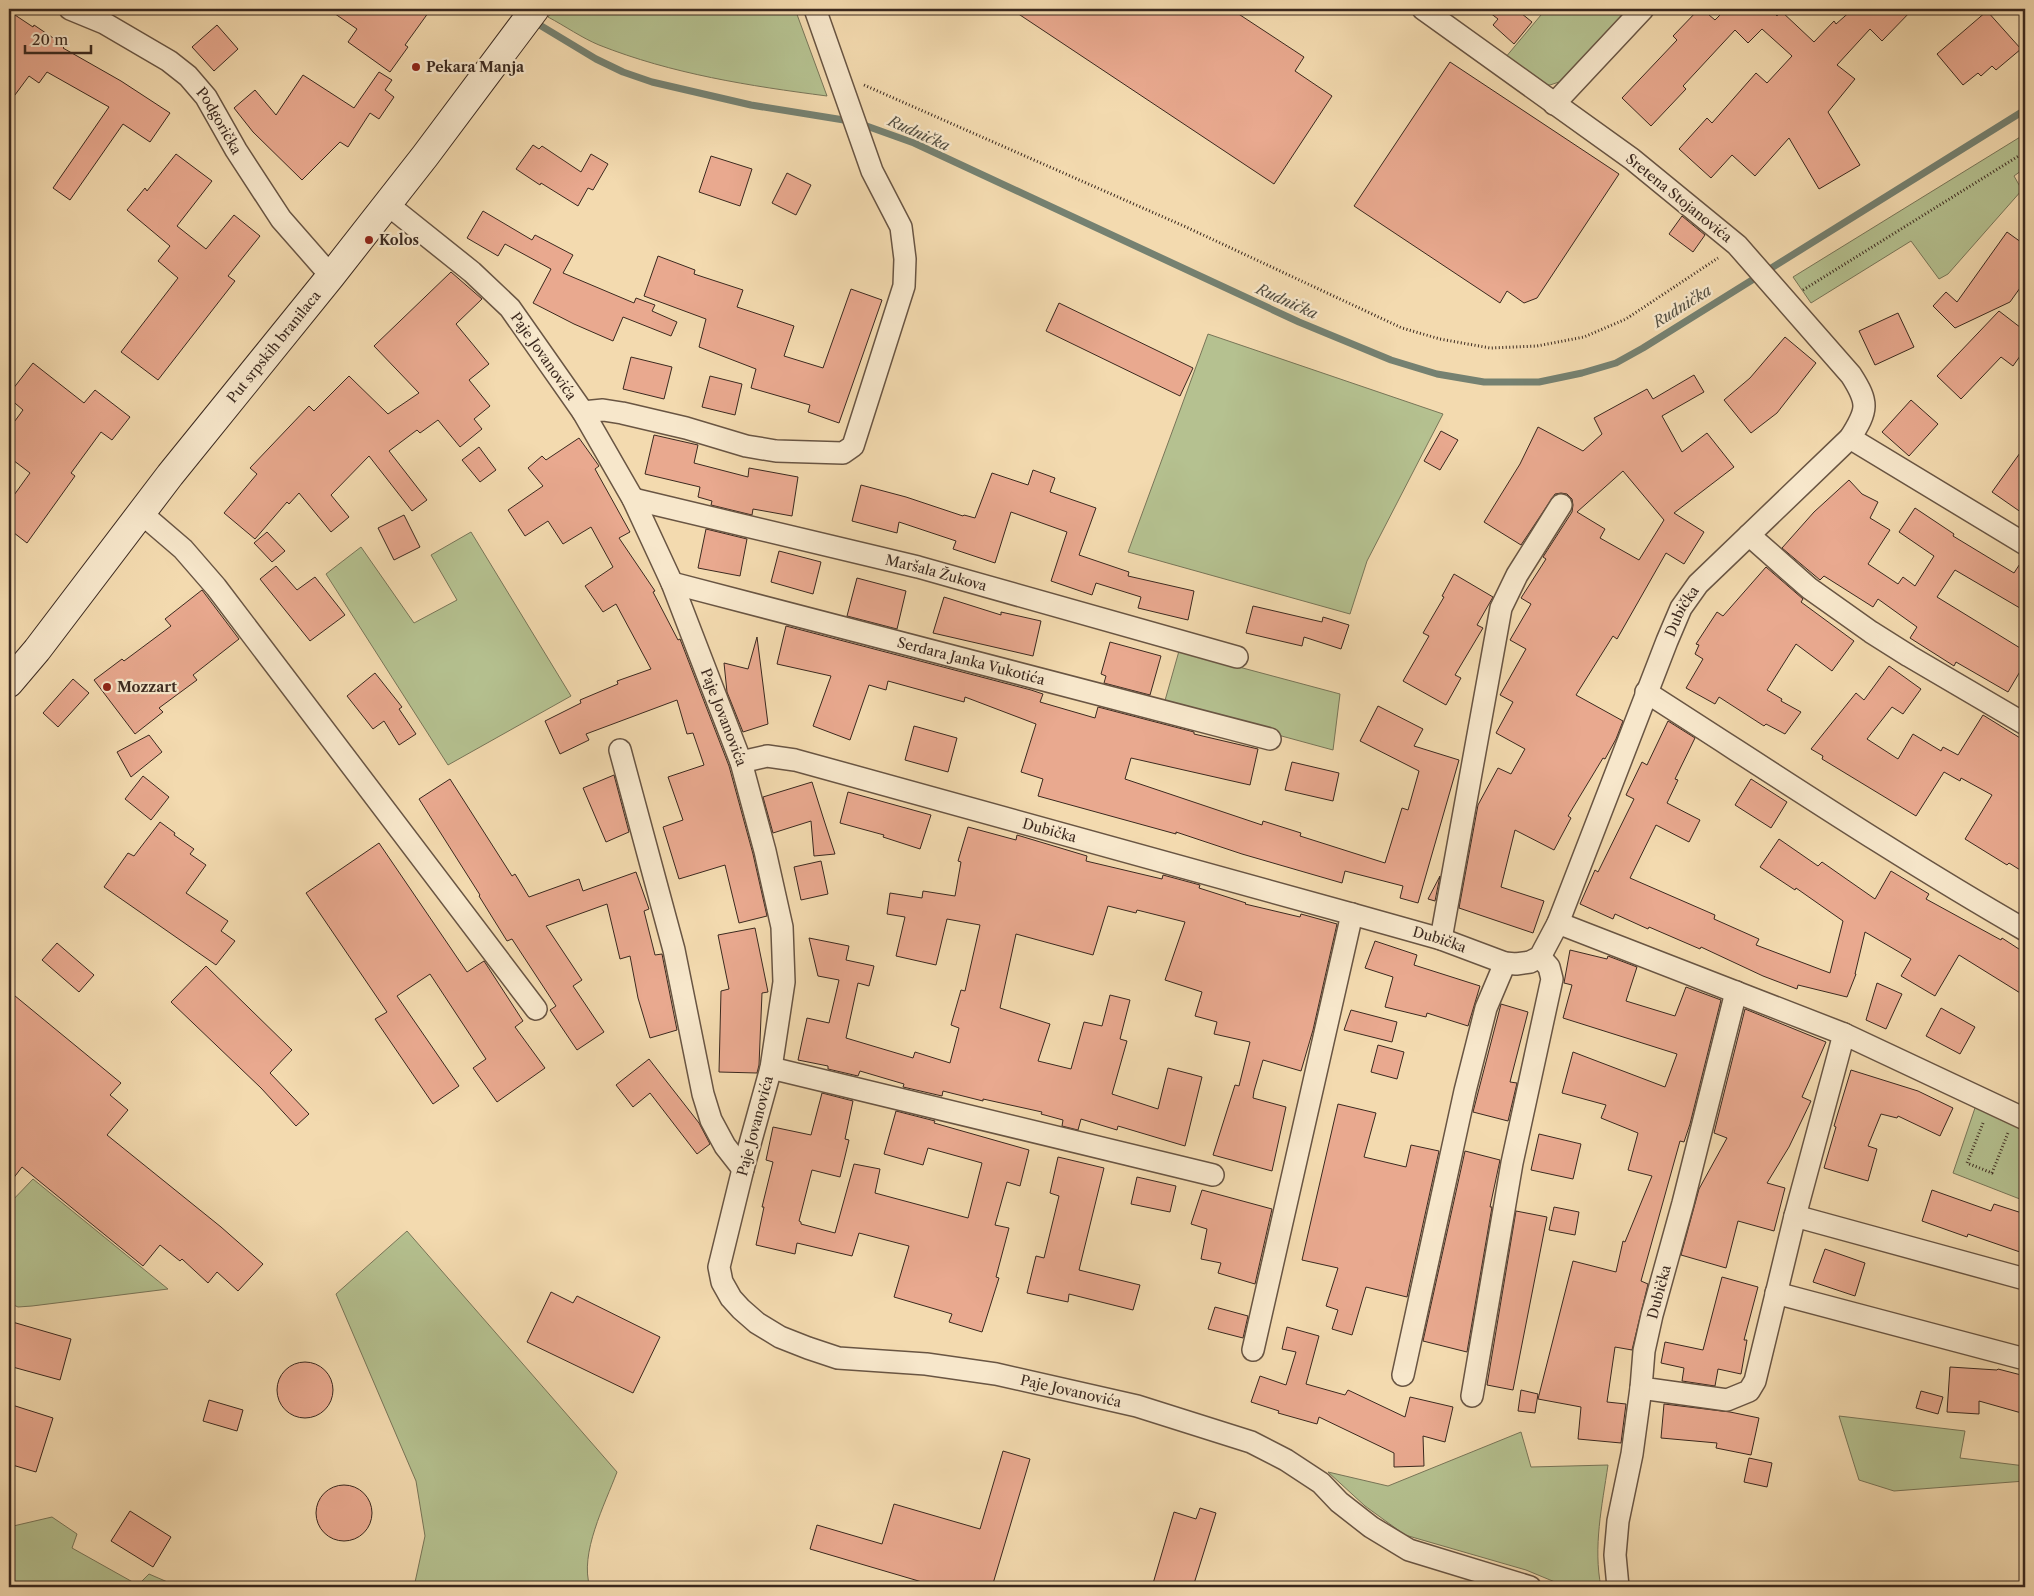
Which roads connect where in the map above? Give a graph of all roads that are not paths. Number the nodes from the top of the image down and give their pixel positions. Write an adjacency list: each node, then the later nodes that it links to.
1 (70, 9): 8 (street, Podgorička)
2 (535, 9): 7 (main road, Put srpskih branilaca)
3 (815, 9): 9 (street)
4 (1423, 9): 6 (street, Sretena Stojanovića)
5 (1643, 9): 6 (street)
6 (1554, 104): 10 (street, Sretena Stojanovića)
7 (388, 204): 8 (main road, Put srpskih branilaca); 9 (street, Paje Jovanovića)
8 (331, 276): 13 (main road, Put srpskih branilaca)
9 (583, 412): 11 (street, Paje Jovanovića)
10 (1850, 438): 14 (street, Dubička); 15 (street)
11 (633, 499): 16 (street, Paje Jovanovića); 17 (street, Maršala Žukova)
12 (1561, 505): 27 (street)
13 (141, 514): 18 (main road, Put srpskih branilaca); 31 (street)
14 (1749, 535): 19 (street, Dubička); 20 (street)
15 (2025, 544)
16 (672, 583): 21 (street, Serdara Janka Vukotića); 23 (street, Paje Jovanovića)
17 (1237, 657)
18 (9, 683)
19 (1646, 692): 25 (street, Dubička); 26 (street)
20 (2025, 724)
21 (1270, 739)
22 (620, 750): 35 (street)
23 (741, 762): 24 (street, Dubička); 33 (street, Paje Jovanovića)
24 (1352, 914): 27 (street, Dubička); 40 (street)
25 (1558, 924): 28 (street, Dubička); 30 (street)
26 (2025, 930)
27 (1441, 939): 29 (street, Dubička)
28 (1540, 957): 29 (street, Dubička); 44 (street)
29 (1505, 963): 42 (street)
30 (1736, 992): 32 (street); 43 (street, Dubička)
31 (536, 1010)
32 (1844, 1034): 34 (street); 37 (street)
33 (771, 1068): 35 (street, Paje Jovanovića); 36 (street)
34 (2025, 1119)
35 (743, 1169): 45 (street, Paje Jovanovića)
36 (1213, 1175)
37 (1795, 1216): 38 (street); 39 (street)
38 (2025, 1279)
39 (1776, 1293): 41 (street); 43 (street)
40 (1253, 1350)
41 (2025, 1360)
42 (1403, 1375)
43 (1641, 1388): 46 (street, Dubička)
44 (1472, 1396)
45 (1530, 1587)
46 (1618, 1587)

